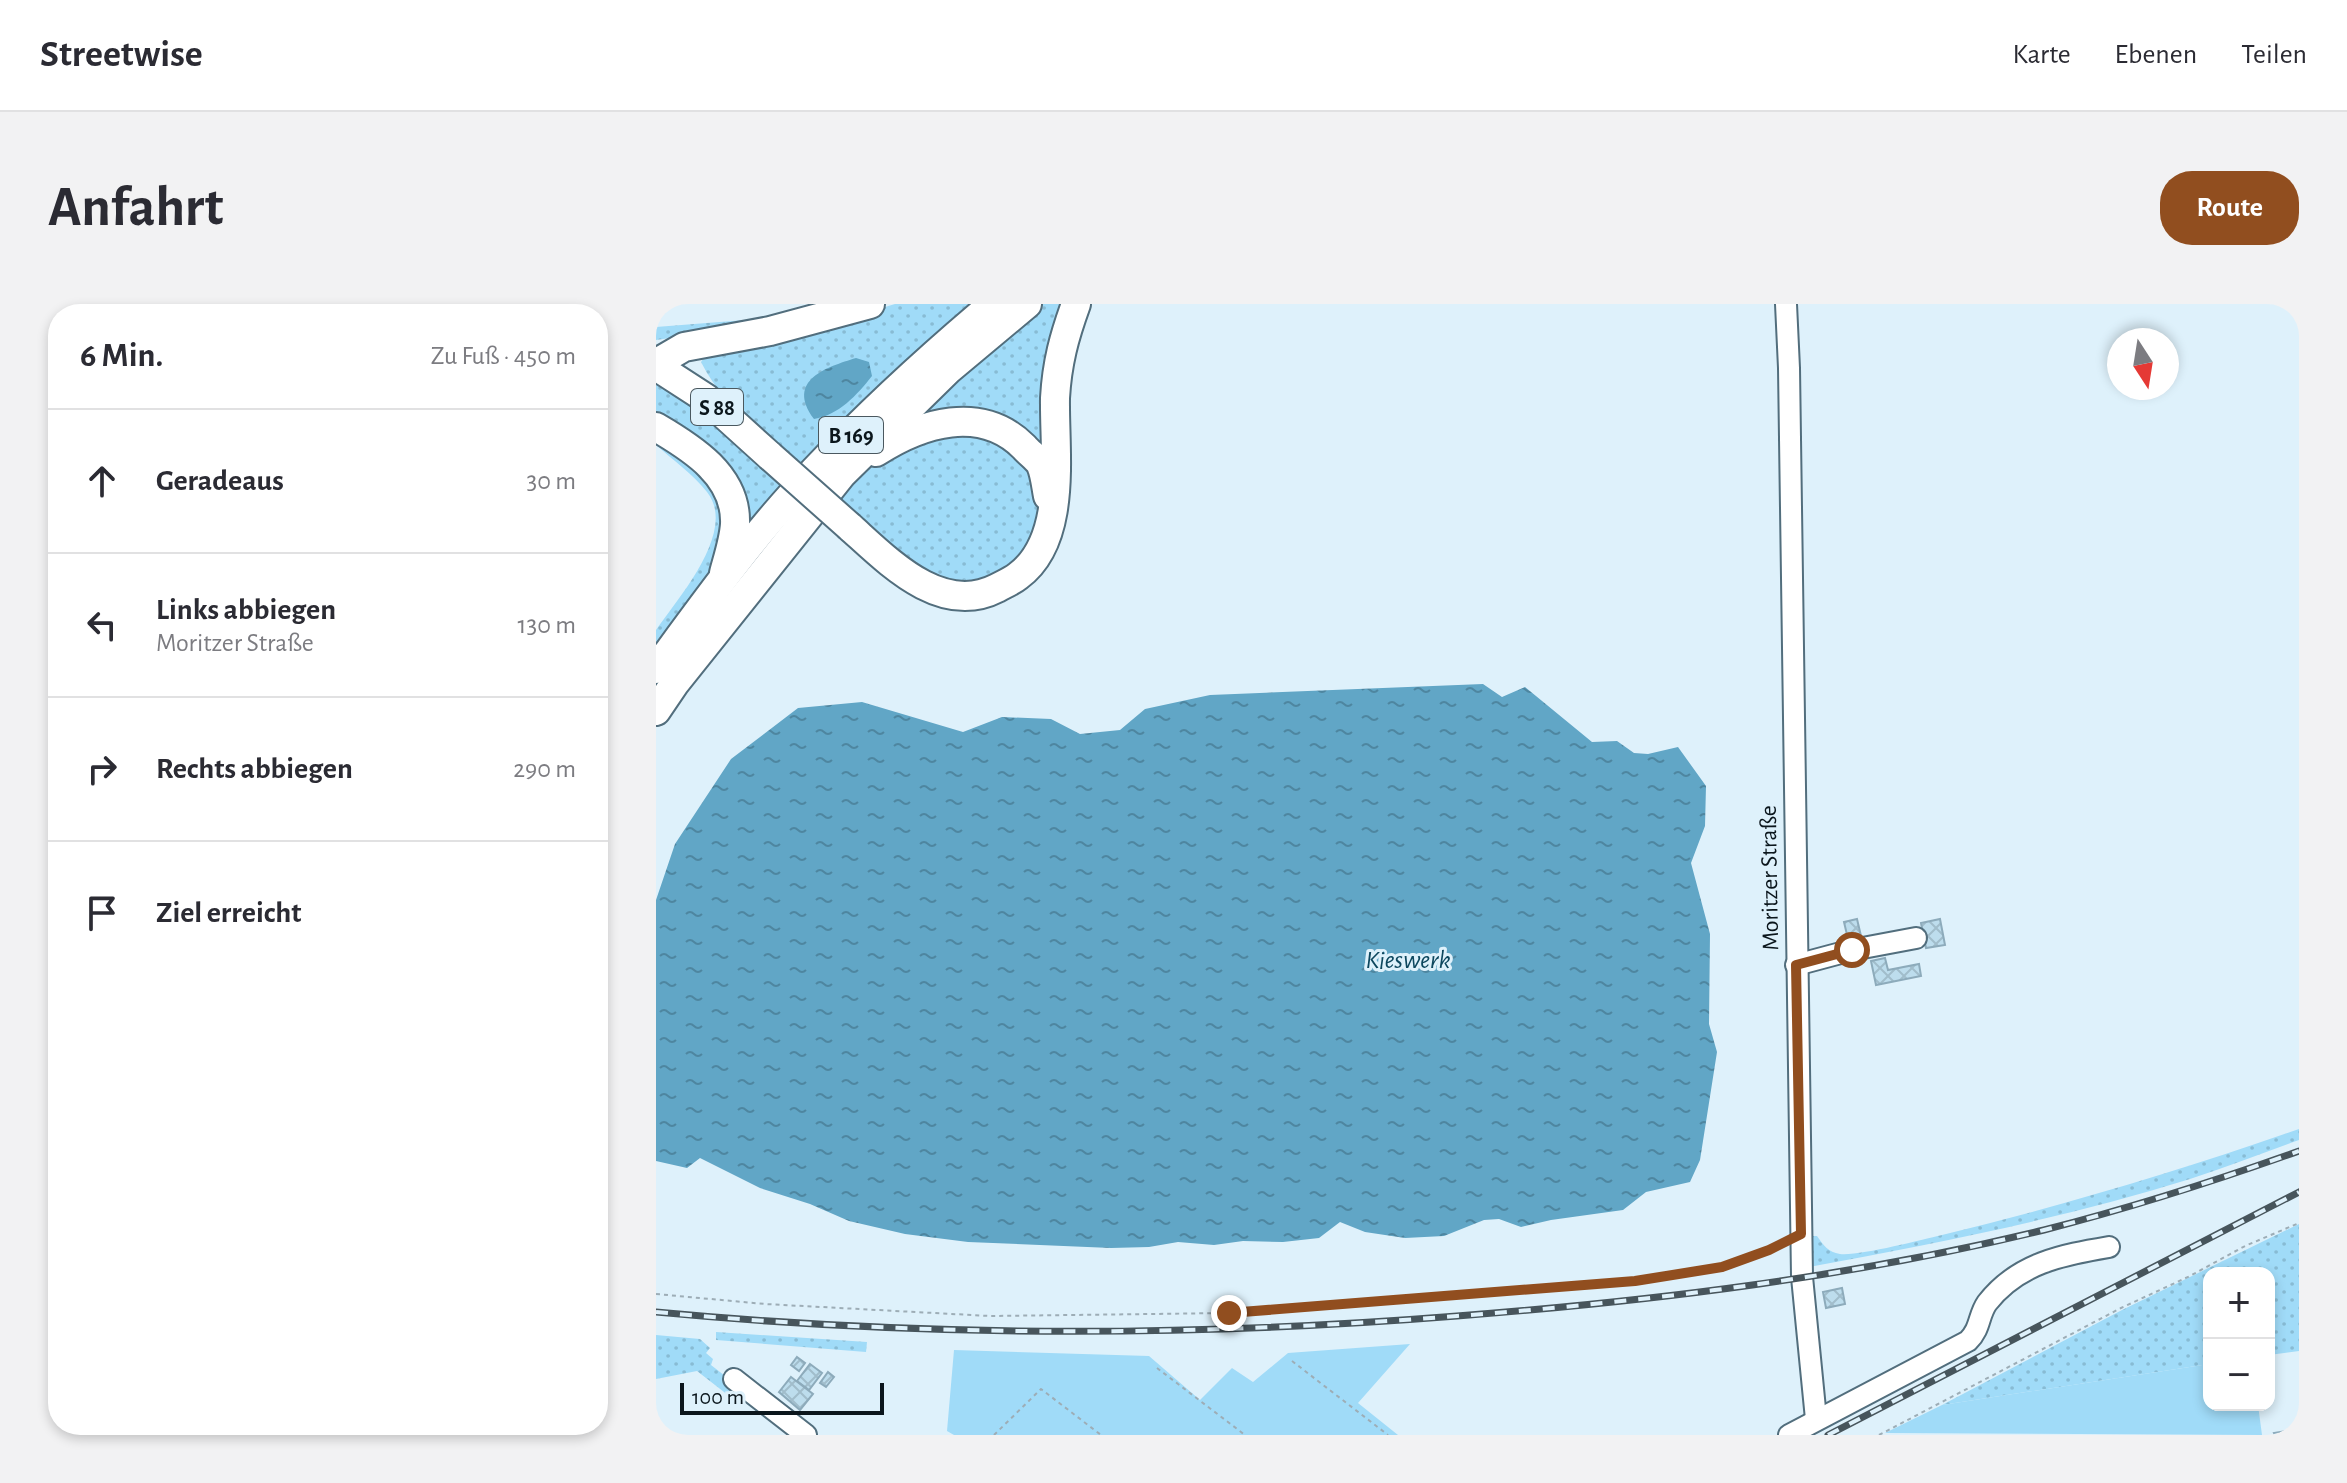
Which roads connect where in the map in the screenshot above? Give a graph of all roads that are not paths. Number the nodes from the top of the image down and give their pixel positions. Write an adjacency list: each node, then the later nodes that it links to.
1 (870, 304): 6 (highway)
2 (993, 304): 10 (highway, B 169)
3 (1027, 304): 8 (highway, B 169)
4 (1076, 304): 9 (highway)
5 (1786, 304): 14 (street, Moritzer Straße)
6 (657, 366): 9 (highway, S 88, bridge)
7 (656, 427): 10 (highway, B 169)
8 (842, 474): 9 (highway, B 169); 12 (highway, B 169)
9 (1052, 512)
10 (723, 579): 11 (highway, B 169)
11 (656, 669)
12 (656, 711)
13 (1916, 938): 14 (street)
14 (1796, 965): 17 (street, Moritzer Straße)
15 (2109, 1247): 17 (street)
16 (734, 1379): 18 (street)
17 (1816, 1419): 19 (street)
18 (806, 1435)
19 (1789, 1435)

